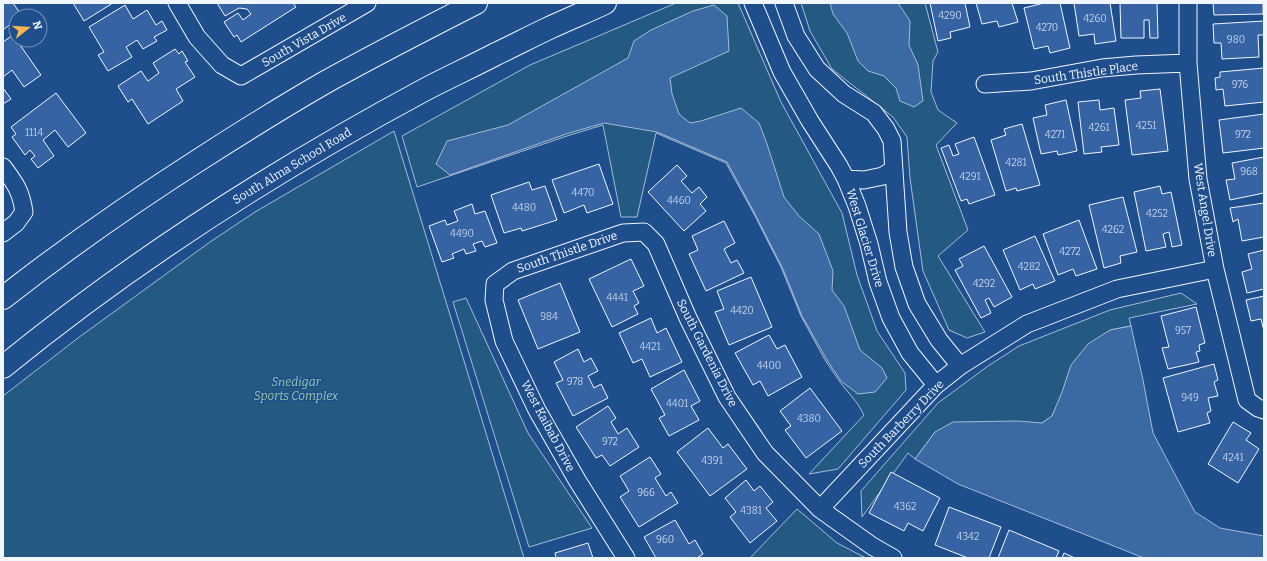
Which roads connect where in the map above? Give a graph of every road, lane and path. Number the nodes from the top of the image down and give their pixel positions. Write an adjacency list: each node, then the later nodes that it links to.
1 (177, 3): 2 (street, South Vista Drive)
2 (367, 3)
3 (476, 3): 17 (main road)
4 (605, 3): 19 (main road, South Alma School Road)
5 (753, 3): 12 (street, West Glacier Drive)
6 (784, 3): 11 (street)
7 (1188, 3): 8 (street, West Angel Drive)
8 (1188, 63): 9 (street, South Thistle Place); 15 (street, West Angel Drive)
9 (985, 84)
10 (3, 166): 14 (street)
11 (894, 169): 12 (street); 18 (street)
12 (846, 179): 20 (street, West Glacier Drive)
13 (644, 232): 16 (street, South Thistle Drive); 22 (street, South Gardenia Drive)
14 (3, 233)
15 (1214, 269): 18 (street, South Barberry Drive); 21 (street, West Angel Drive)
16 (495, 284): 23 (street, West Kaibab Drive)
17 (3, 298)
18 (960, 366): 20 (street, South Barberry Drive)
19 (3, 367)
20 (936, 385): 22 (street, South Barberry Drive)
21 (1261, 409)
22 (820, 509): 24 (street, South Gardenia Drive)
23 (626, 558)
24 (892, 558)

